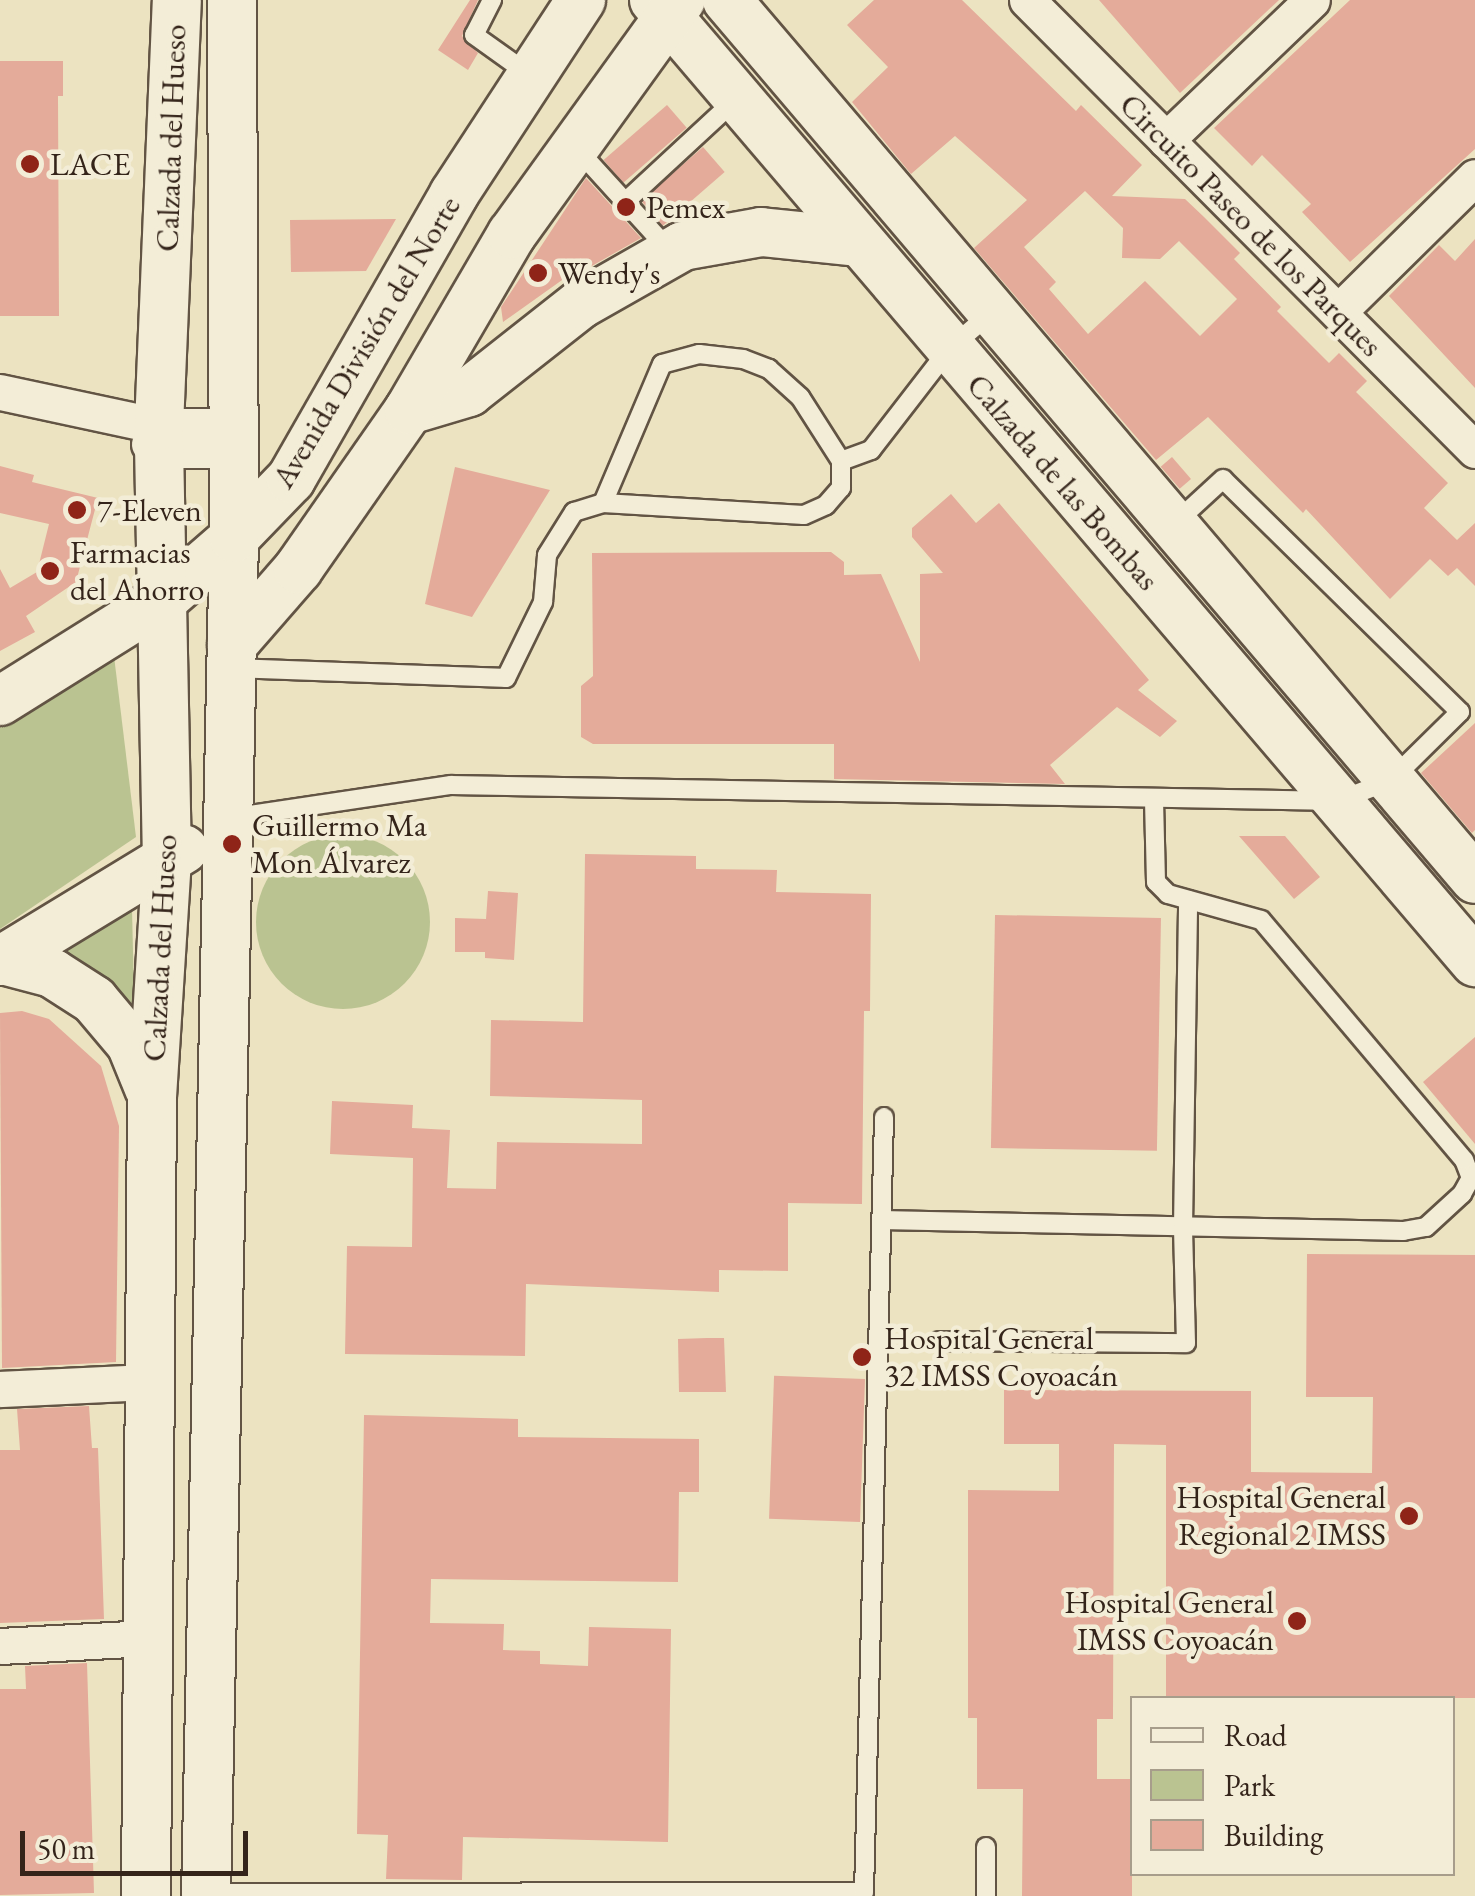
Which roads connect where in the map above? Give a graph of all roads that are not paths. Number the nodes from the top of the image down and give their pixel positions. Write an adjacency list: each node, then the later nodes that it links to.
1 (177, 0): 22 (main road, Calzada del Hueso)
2 (232, 0): 23 (main road, Calzada del Hueso)
3 (492, 0): 9 (lane)
4 (580, 0): 9 (main road, Avenida División del Norte)
5 (727, 0): 17 (main road, Calzada de las Bombas)
6 (1027, 0): 11 (street, Circuito Paseo de los Parques)
7 (1312, 0): 11 (street)
8 (668, 5): 10 (main road, Calzada de las Bombas); 12 (main road, Avenida División del Norte)
9 (531, 76): 28 (main road, Avenida División del Norte)
10 (737, 98): 14 (lane); 15 (main road, Calzada de las Bombas)
11 (1166, 140): 18 (street, Circuito Paseo de los Parques)
12 (574, 146): 14 (lane); 21 (main road, Avenida División del Norte)
13 (1475, 178): 18 (street)
14 (625, 202): 16 (lane)
15 (856, 242): 16 (main road); 19 (main road, Calzada de las Bombas)
16 (671, 252): 21 (main road)
17 (992, 312): 19 (lane); 27 (main road, Calzada de las Bombas)
18 (1338, 312): 24 (street, Circuito Paseo de los Parques)
19 (949, 349): 25 (lane); 34 (main road, Calzada de las Bombas)
20 (0, 392): 22 (street)
21 (409, 410): 30 (main road, Avenida División del Norte)
22 (159, 438): 23 (street); 29 (main road, Calzada del Hueso)
23 (231, 438): 28 (main road, Calzada del Hueso)
24 (1475, 450)
25 (841, 461): 26 (lane); 26 (lane)
26 (603, 503): 30 (lane)
27 (1173, 524): 32 (main road, Calzada de las Bombas); 32 (lane)
28 (234, 538): 29 (main road, Avenida División del Norte); 30 (main road, Calzada del Hueso)
29 (165, 598): 31 (main road, Avenida División del Norte); 36 (main road, Calzada del Hueso)
30 (232, 656): 35 (main road, Calzada del Hueso)
31 (0, 701)
32 (1390, 780): 34 (lane); 37 (main road, Calzada de las Bombas)
33 (1154, 798): 34 (lane); 35 (lane); 38 (lane)
34 (1338, 801): 40 (main road, Calzada de las Bombas)
35 (228, 818): 36 (main road); 51 (main road, Calzada del Hueso)
36 (167, 861): 39 (main road); 41 (main road, Calzada del Hueso)
37 (1475, 879)
38 (1188, 900): 44 (lane); 44 (lane)
39 (2, 960): 41 (main road)
40 (1475, 962)
41 (152, 1097): 46 (main road, Calzada del Hueso)
42 (884, 1117): 43 (lane)
43 (881, 1220): 44 (lane); 51 (lane)
44 (1183, 1227): 45 (lane)
45 (939, 1340)
46 (146, 1382): 47 (street); 48 (main road, Calzada del Hueso)
47 (0, 1389)
48 (147, 1638): 49 (street); 52 (main road, Calzada del Hueso)
49 (0, 1646)
50 (986, 1847): 53 (lane)
51 (206, 1894)
52 (146, 1896)
53 (986, 1896)

